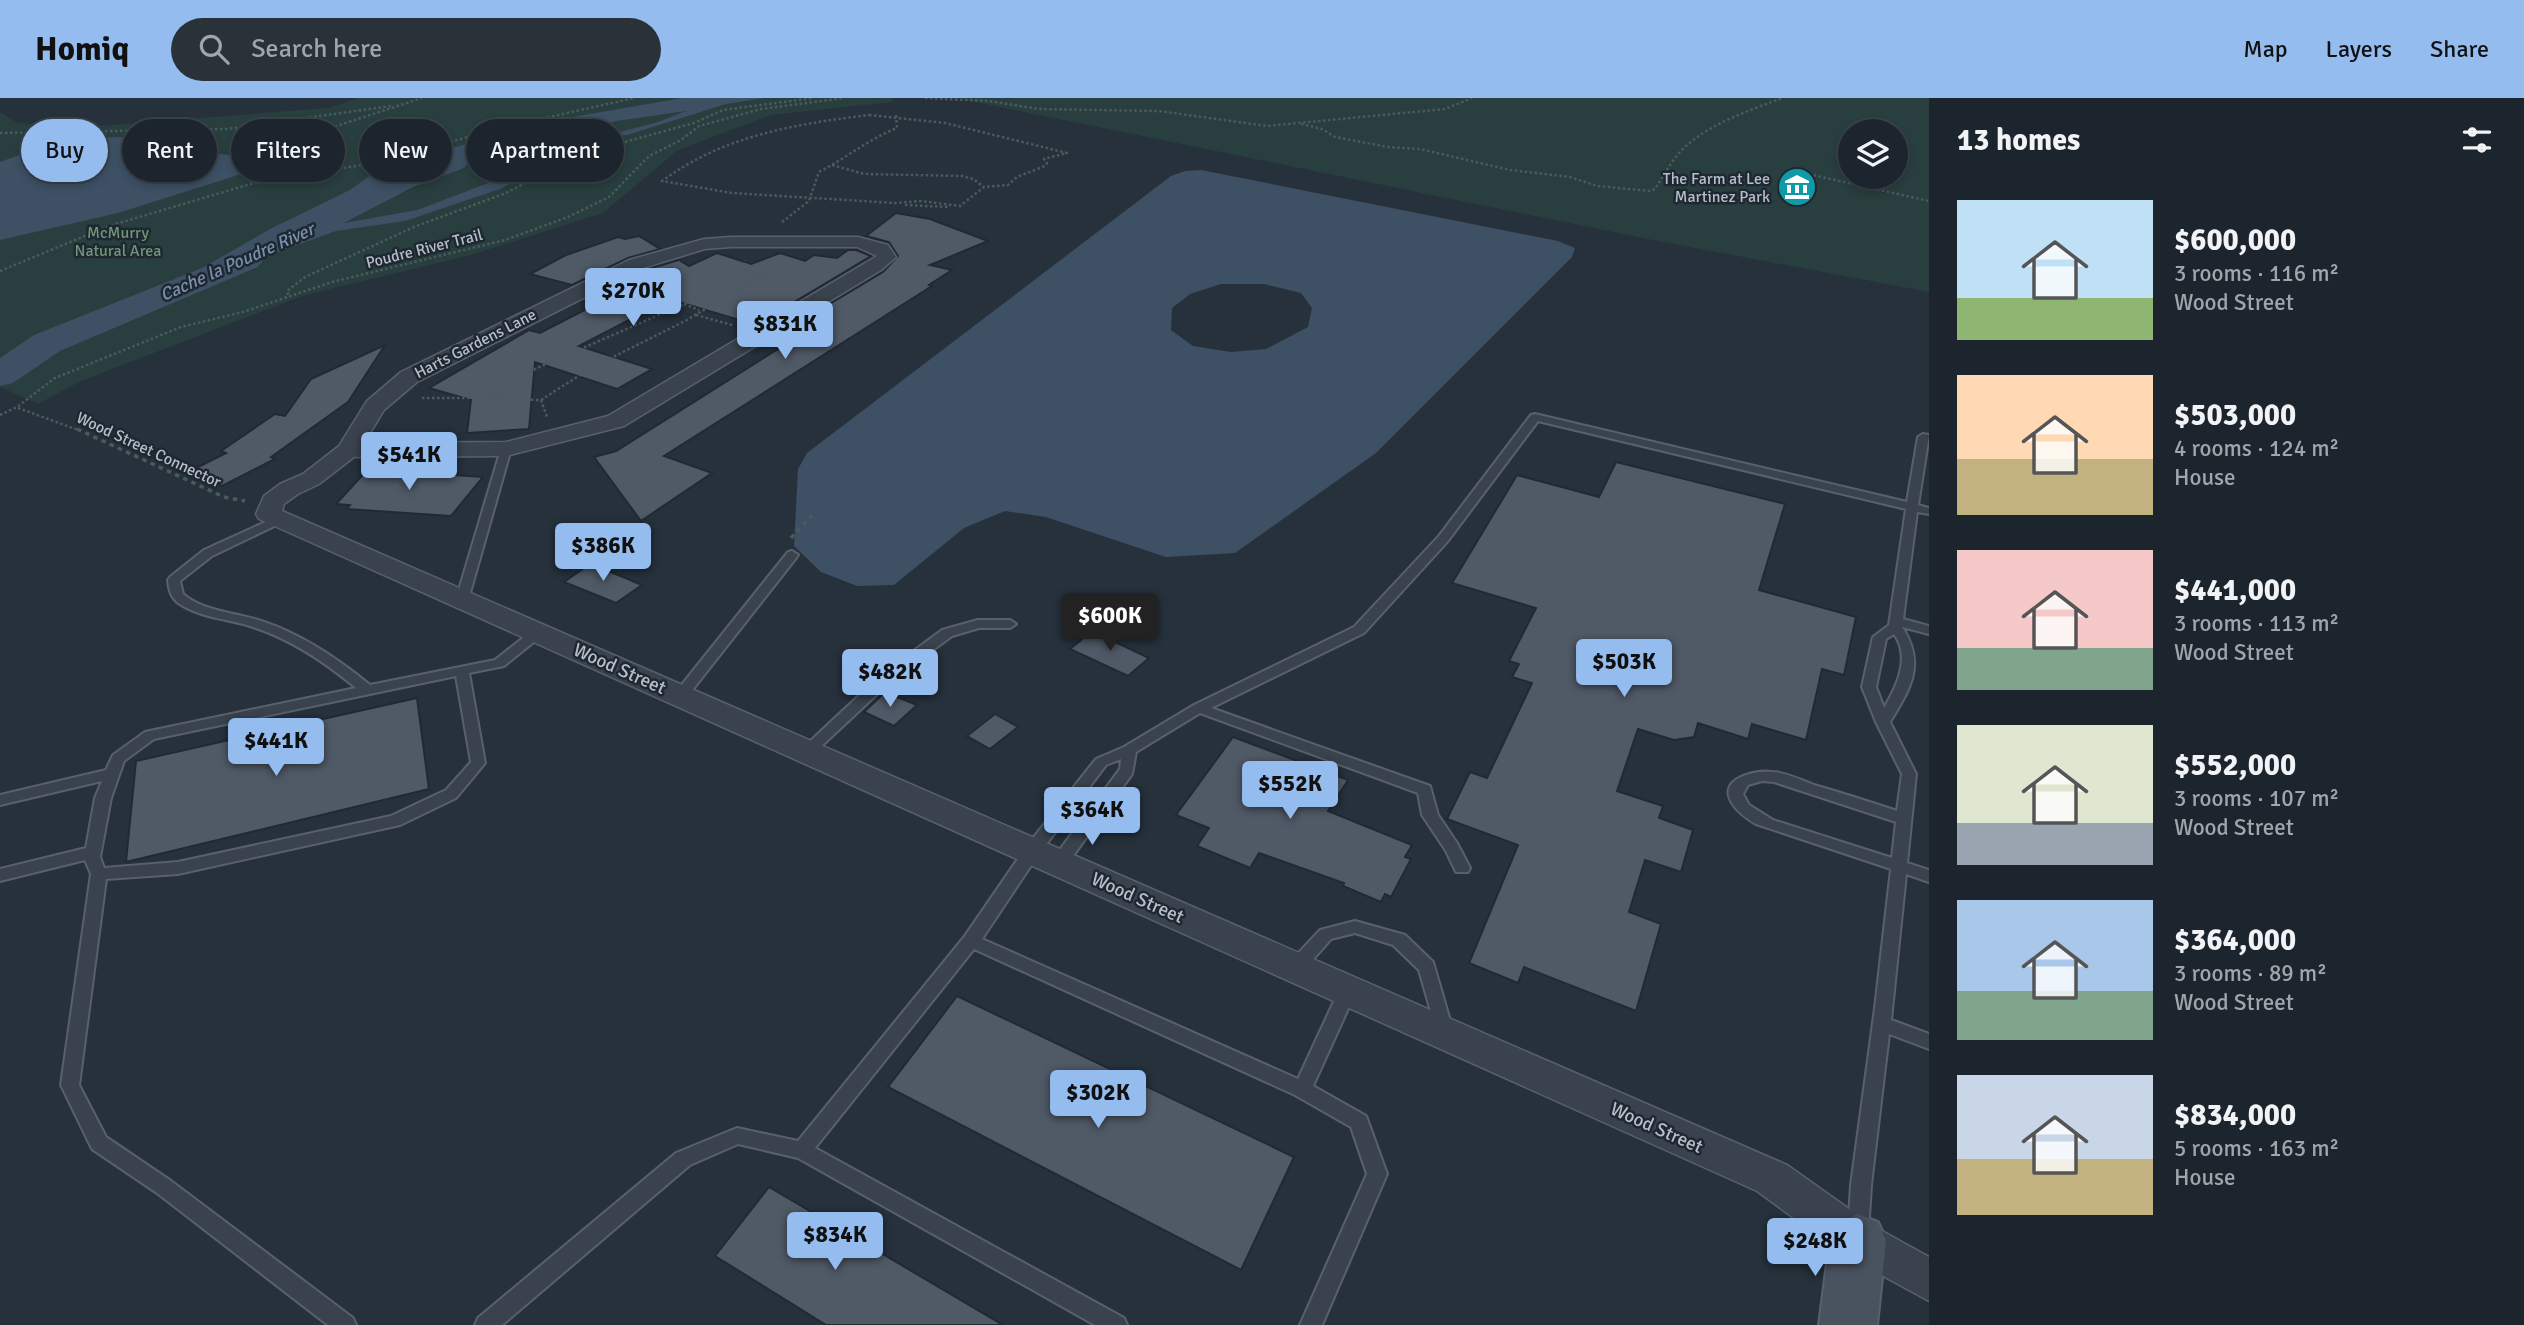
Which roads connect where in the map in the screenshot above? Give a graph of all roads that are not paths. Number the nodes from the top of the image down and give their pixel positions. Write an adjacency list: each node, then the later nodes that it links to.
1 (1929, 438): 4 (lane)
2 (506, 449): 3 (street); 3 (street, Harts Gardens Lane); 8 (lane)
3 (348, 450): 5 (street, Harts Gardens Lane)
4 (1912, 507): 6 (lane); 10 (lane); 16 (lane)
5 (277, 510): 8 (street, Wood Street); 14 (lane)
6 (1929, 511)
7 (792, 555): 15 (lane)
8 (462, 600): 12 (street, Wood Street)
9 (1010, 624): 19 (lane)
10 (1896, 624): 11 (lane); 17 (lane); 17 (lane)
11 (1929, 630)
12 (538, 633): 13 (lane); 15 (street, Wood Street)
13 (462, 670): 14 (lane); 27 (lane)
14 (367, 690): 20 (lane)
15 (681, 695): 19 (street, Wood Street)
16 (1199, 708): 18 (lane); 26 (lane)
17 (1883, 722): 22 (lane)
18 (1129, 750): 24 (lane); 24 (lane)
19 (808, 751): 24 (street, Wood Street)
20 (112, 774): 21 (lane); 23 (lane)
21 (0, 800)
22 (1904, 819): 25 (lane); 25 (lane)
23 (93, 852): 27 (lane); 28 (lane)
24 (1045, 857): 30 (lane); 31 (street, Wood Street)
25 (1898, 866): 29 (lane); 33 (lane)
26 (1462, 868)
27 (99, 874): 40 (lane)
28 (0, 875)
29 (1929, 876)
30 (971, 941): 36 (lane); 37 (lane)
31 (1296, 967): 32 (street, Wood Street); 34 (lane)
32 (1348, 989): 34 (street, Wood Street); 36 (lane)
33 (1882, 1024): 35 (lane); 38 (lane)
34 (1444, 1032): 38 (street, Wood Street)
35 (1929, 1042)
36 (1302, 1089): 43 (lane)
37 (802, 1150): 41 (lane); 42 (lane)
38 (1858, 1240): 39 (street, Wood Street); 44 (street)
39 (1929, 1280)
40 (345, 1325)
41 (486, 1325)
42 (1116, 1325)
43 (1311, 1325)
44 (1848, 1325)

